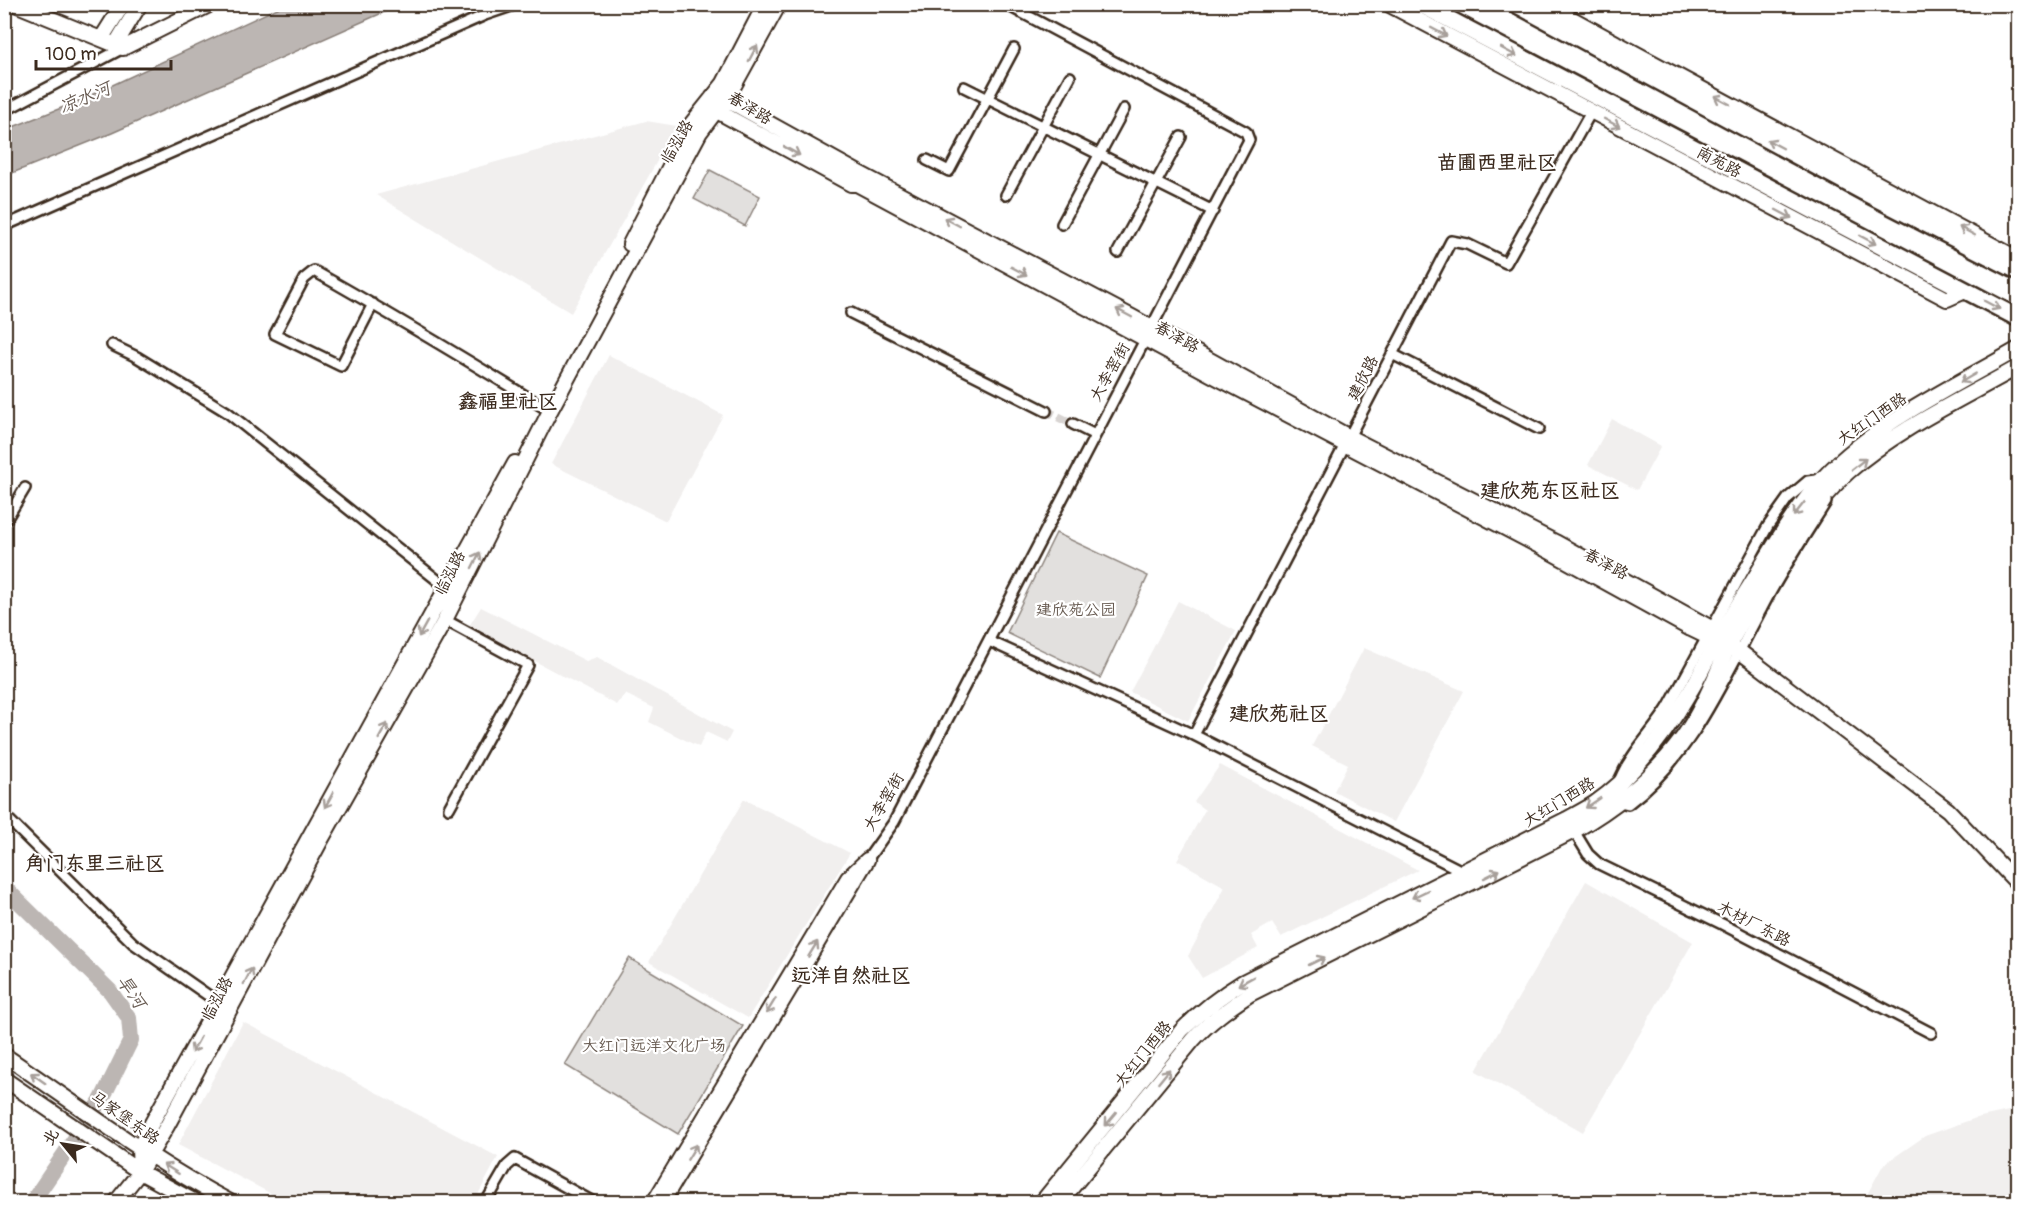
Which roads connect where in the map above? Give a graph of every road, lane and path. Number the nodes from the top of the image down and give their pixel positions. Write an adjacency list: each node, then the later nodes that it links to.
1 (15, 4): 13 (main road)
2 (123, 4): 13 (main road)
3 (140, 4): 16 (main road)
4 (211, 4): 16 (main road)
5 (517, 4): 35 (street)
6 (765, 4): 21 (main road, 临泓路)
7 (779, 4): 21 (main road, 临泓路, one-way to 7)
8 (1388, 4): 24 (main road, one-way to 24)
9 (1420, 4): 39 (highway, 南苑路, one-way to 39)
10 (1516, 4): 14 (highway)
11 (1545, 4): 15 (main road)
12 (1011, 7): 33 (street, 大李窑街)
13 (101, 39): 16 (main road)
14 (1590, 44): 15 (main road); 31 (highway, one-way to 14)
15 (1618, 44): 28 (main road, one-way to 15)
16 (119, 47): 23 (street)
17 (1014, 49): 20 (street)
18 (1070, 78): 25 (street)
19 (964, 87): 20 (street)
20 (987, 98): 25 (street); 29 (street)
21 (718, 103): 43 (main road, 春泽路); 48 (main road, 临泓路); 57 (main road, 临泓路, one-way to 21)
22 (1124, 110): 27 (street)
23 (4, 111)
24 (1591, 111): 39 (main road, one-way to 39); 46 (street, 建欣路)
25 (1044, 126): 27 (street); 32 (street)
26 (1181, 137): 30 (street)
27 (1100, 154): 30 (street); 34 (street)
28 (1829, 158): 31 (main road); 37 (main road, one-way to 28)
29 (927, 160)
30 (1156, 183): 33 (street); 36 (street)
31 (1864, 192): 38 (highway)
32 (1006, 195)
33 (1213, 211): 43 (street, 大李窑街)
34 (1062, 224)
35 (4, 226)
36 (1118, 252)
37 (2019, 259)
38 (2019, 272)
39 (1965, 291): 42 (highway, 南苑路, one-way to 42)
40 (373, 304): 40 (street); 48 (street)
41 (851, 313): 49 (street)
42 (2019, 318)
43 (1149, 334): 52 (street, 大李窑街); 53 (main road, 春泽路)
44 (112, 345): 56 (street)
45 (2019, 349): 59 (main road, 大红门西路, one-way to 59)
46 (1392, 354): 51 (street); 53 (street, 建欣路)
47 (2019, 367): 59 (main road, 大红门西路, one-way to 47)
48 (545, 408): 56 (main road, 临泓路)
49 (1046, 411)
50 (1073, 424): 52 (street)
51 (1539, 429)
52 (1095, 435): 58 (street, 大李窑街)
53 (1347, 441): 59 (main road, 春泽路); 60 (street, 建欣路)
54 (25, 488): 55 (street)
55 (4, 523)
56 (446, 587): 68 (main road, 临泓路, one-way to 68)
57 (445, 620): 61 (street); 72 (main road, 临泓路, one-way to 57)
58 (989, 640): 60 (street); 64 (street, 大李窑街)
59 (1725, 641): 63 (main road, 大红门西路); 65 (main road, 大红门西路, one-way to 65); 66 (main road, 春泽路); 67 (main road, 春泽路)
60 (1194, 735): 65 (street)
61 (449, 808)
62 (4, 815): 68 (street)
63 (1574, 831): 69 (street, 木材厂东路); 82 (main road, 大红门西路, one-way to 63)
64 (867, 860): 79 (main road, 大李窑街, one-way to 79); 80 (main road, 大李窑街, one-way to 64)
65 (1464, 872): 81 (main road, 大红门西路, one-way to 81)
66 (2019, 873)
67 (2019, 884)
68 (219, 1003): 72 (main road, 临泓路, one-way to 72)
69 (1931, 1033)
70 (4, 1055): 72 (main road, 马家堡东路, one-way to 70)
71 (4, 1079): 73 (main road)
72 (145, 1152): 73 (main road); 76 (main road, 马家堡东路, one-way to 72)
73 (140, 1172): 74 (main road); 75 (main road)
74 (116, 1203)
75 (195, 1203)
76 (230, 1203)
77 (486, 1203): 78 (street)
78 (593, 1203)
79 (654, 1203)
80 (662, 1203)
81 (1042, 1203)
82 (1060, 1203)

